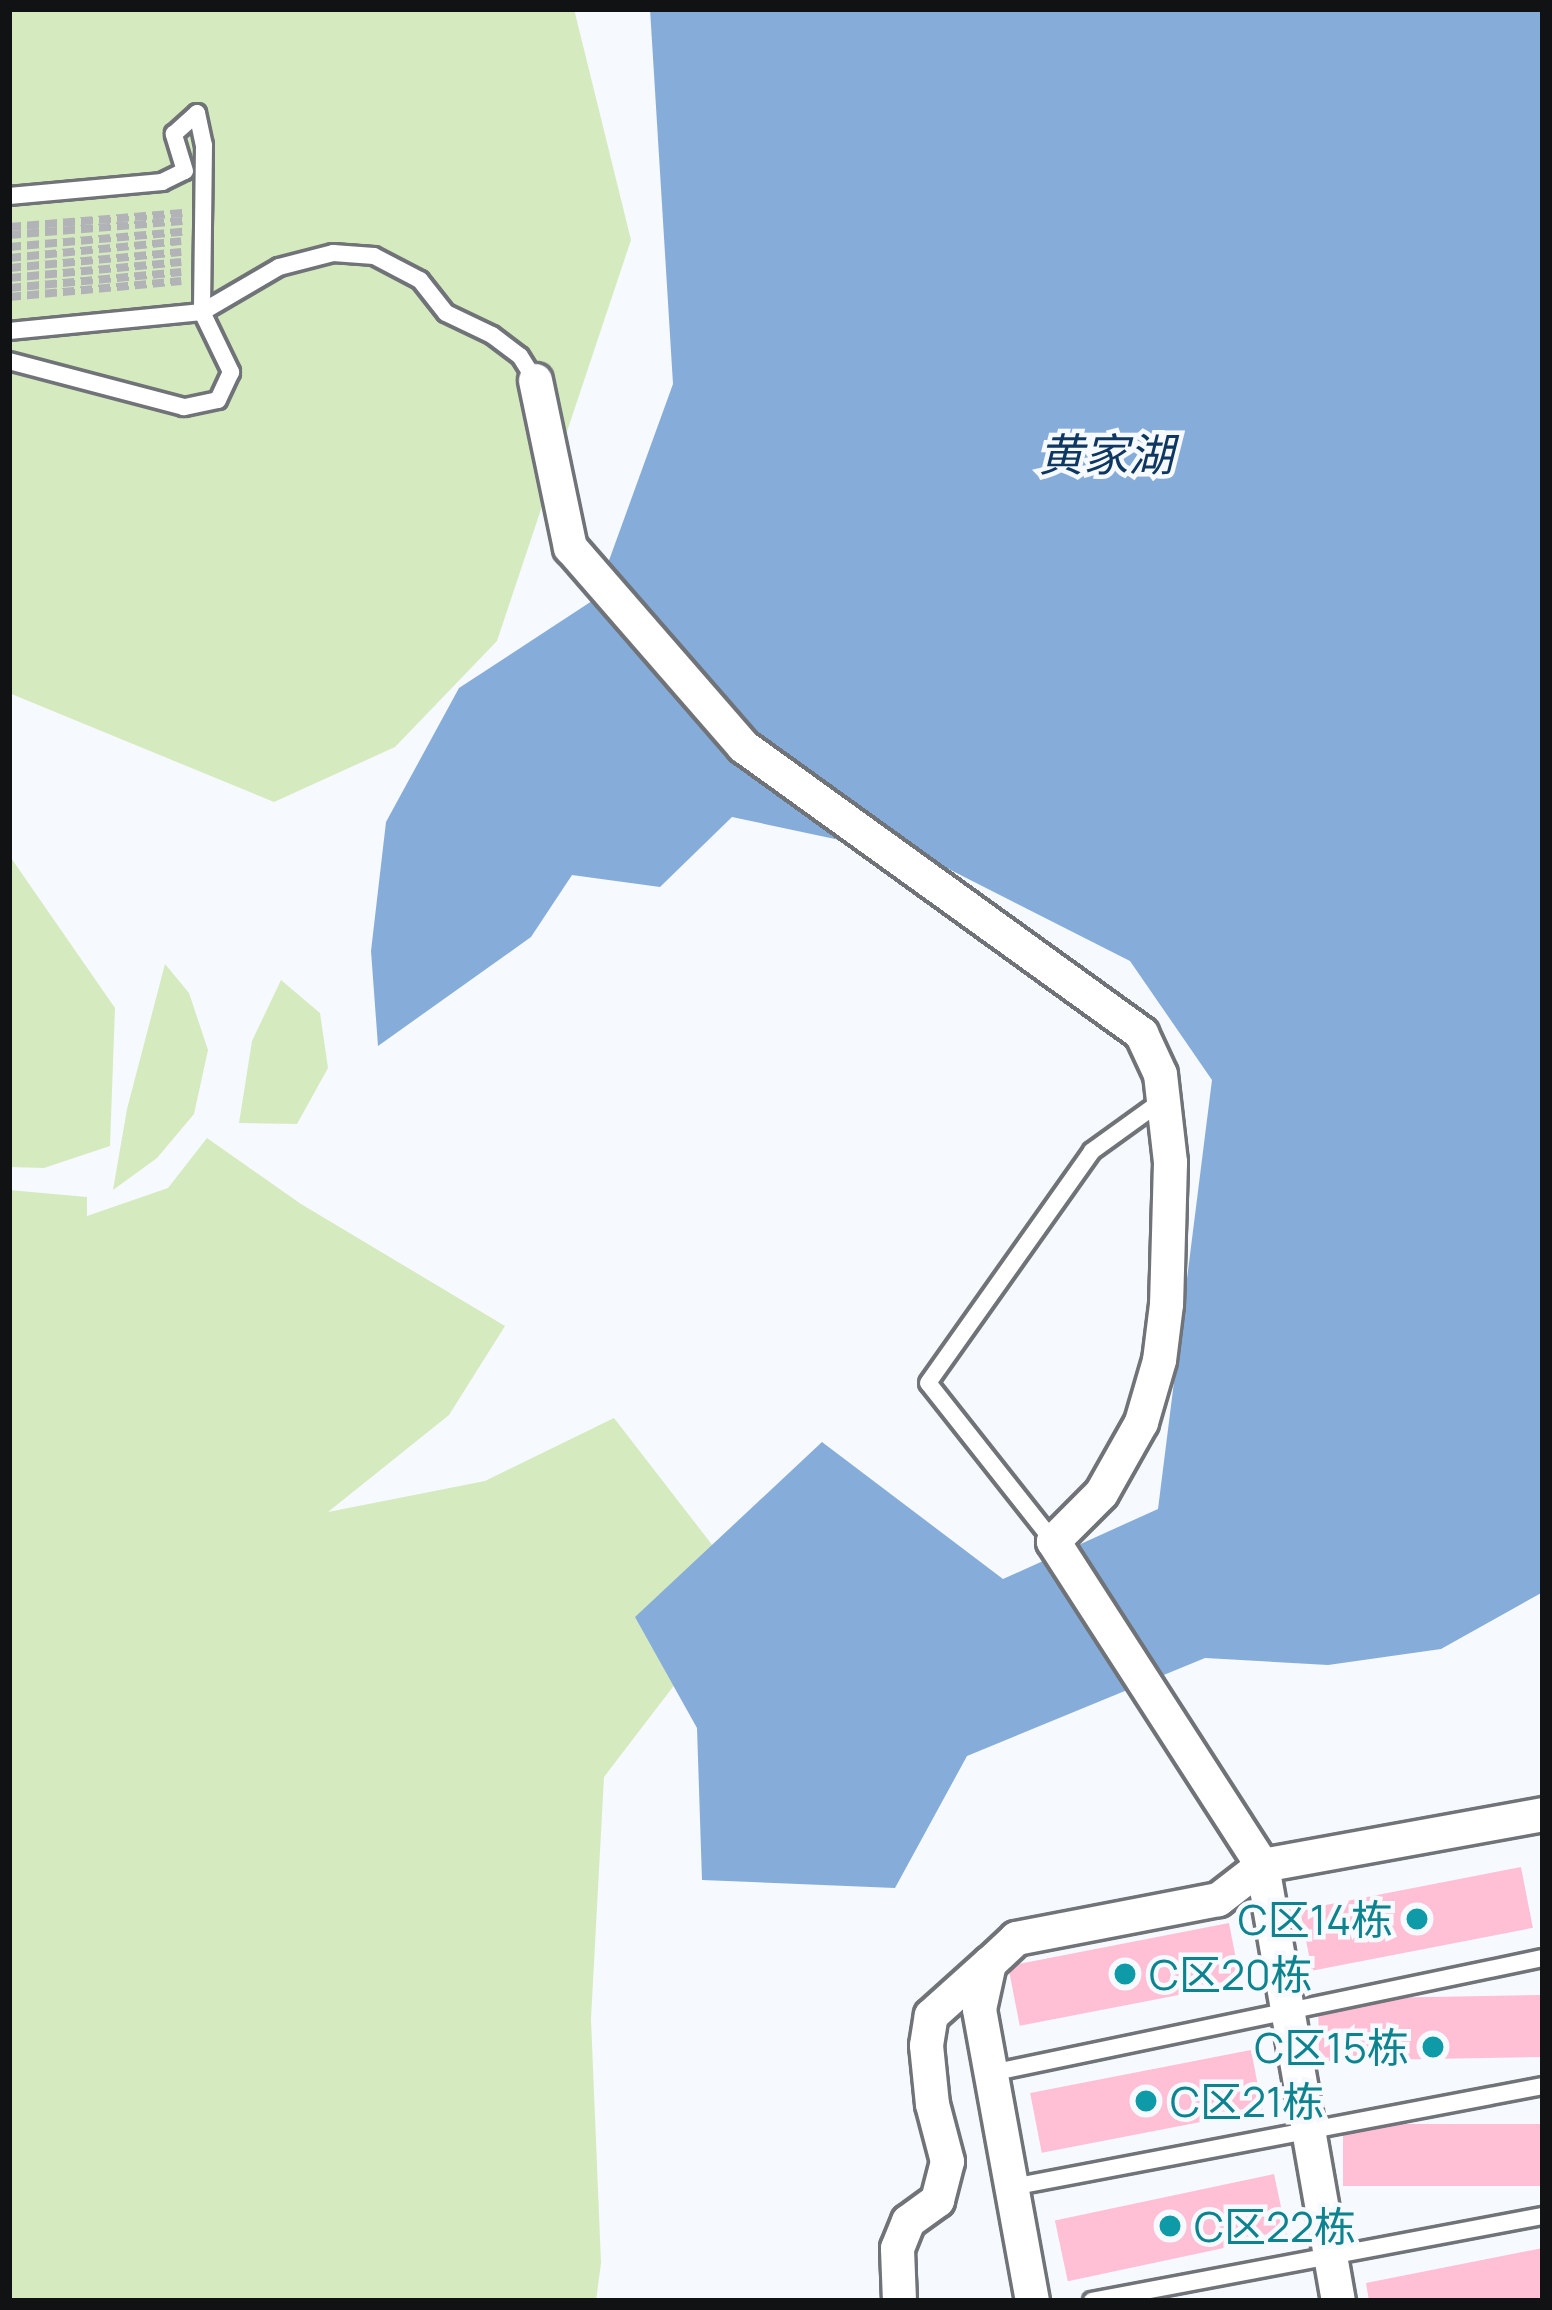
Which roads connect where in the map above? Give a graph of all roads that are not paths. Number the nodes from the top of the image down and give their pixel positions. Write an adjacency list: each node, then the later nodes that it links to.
1 (9, 196): 2 (lane)
2 (202, 312): 3 (lane); 4 (lane); 5 (lane)
3 (9, 332)
4 (9, 361)
5 (535, 380): 6 (street)
6 (1162, 1100): 7 (street); 7 (lane)
7 (1053, 1540): 9 (street)
8 (1542, 1816): 9 (street)
9 (1262, 1865): 11 (street); 12 (street)
10 (1543, 1958): 12 (lane)
11 (989, 1963): 13 (street); 19 (street)
12 (1288, 2011): 13 (lane); 15 (street)
13 (991, 2073): 16 (street)
14 (1543, 2086): 15 (lane)
15 (1309, 2130): 16 (lane); 18 (street)
16 (1012, 2187): 20 (street)
17 (1543, 2216): 18 (lane)
18 (1330, 2256): 21 (lane); 22 (street)
19 (899, 2301)
20 (1032, 2301)
21 (1092, 2301)
22 (1339, 2301)

